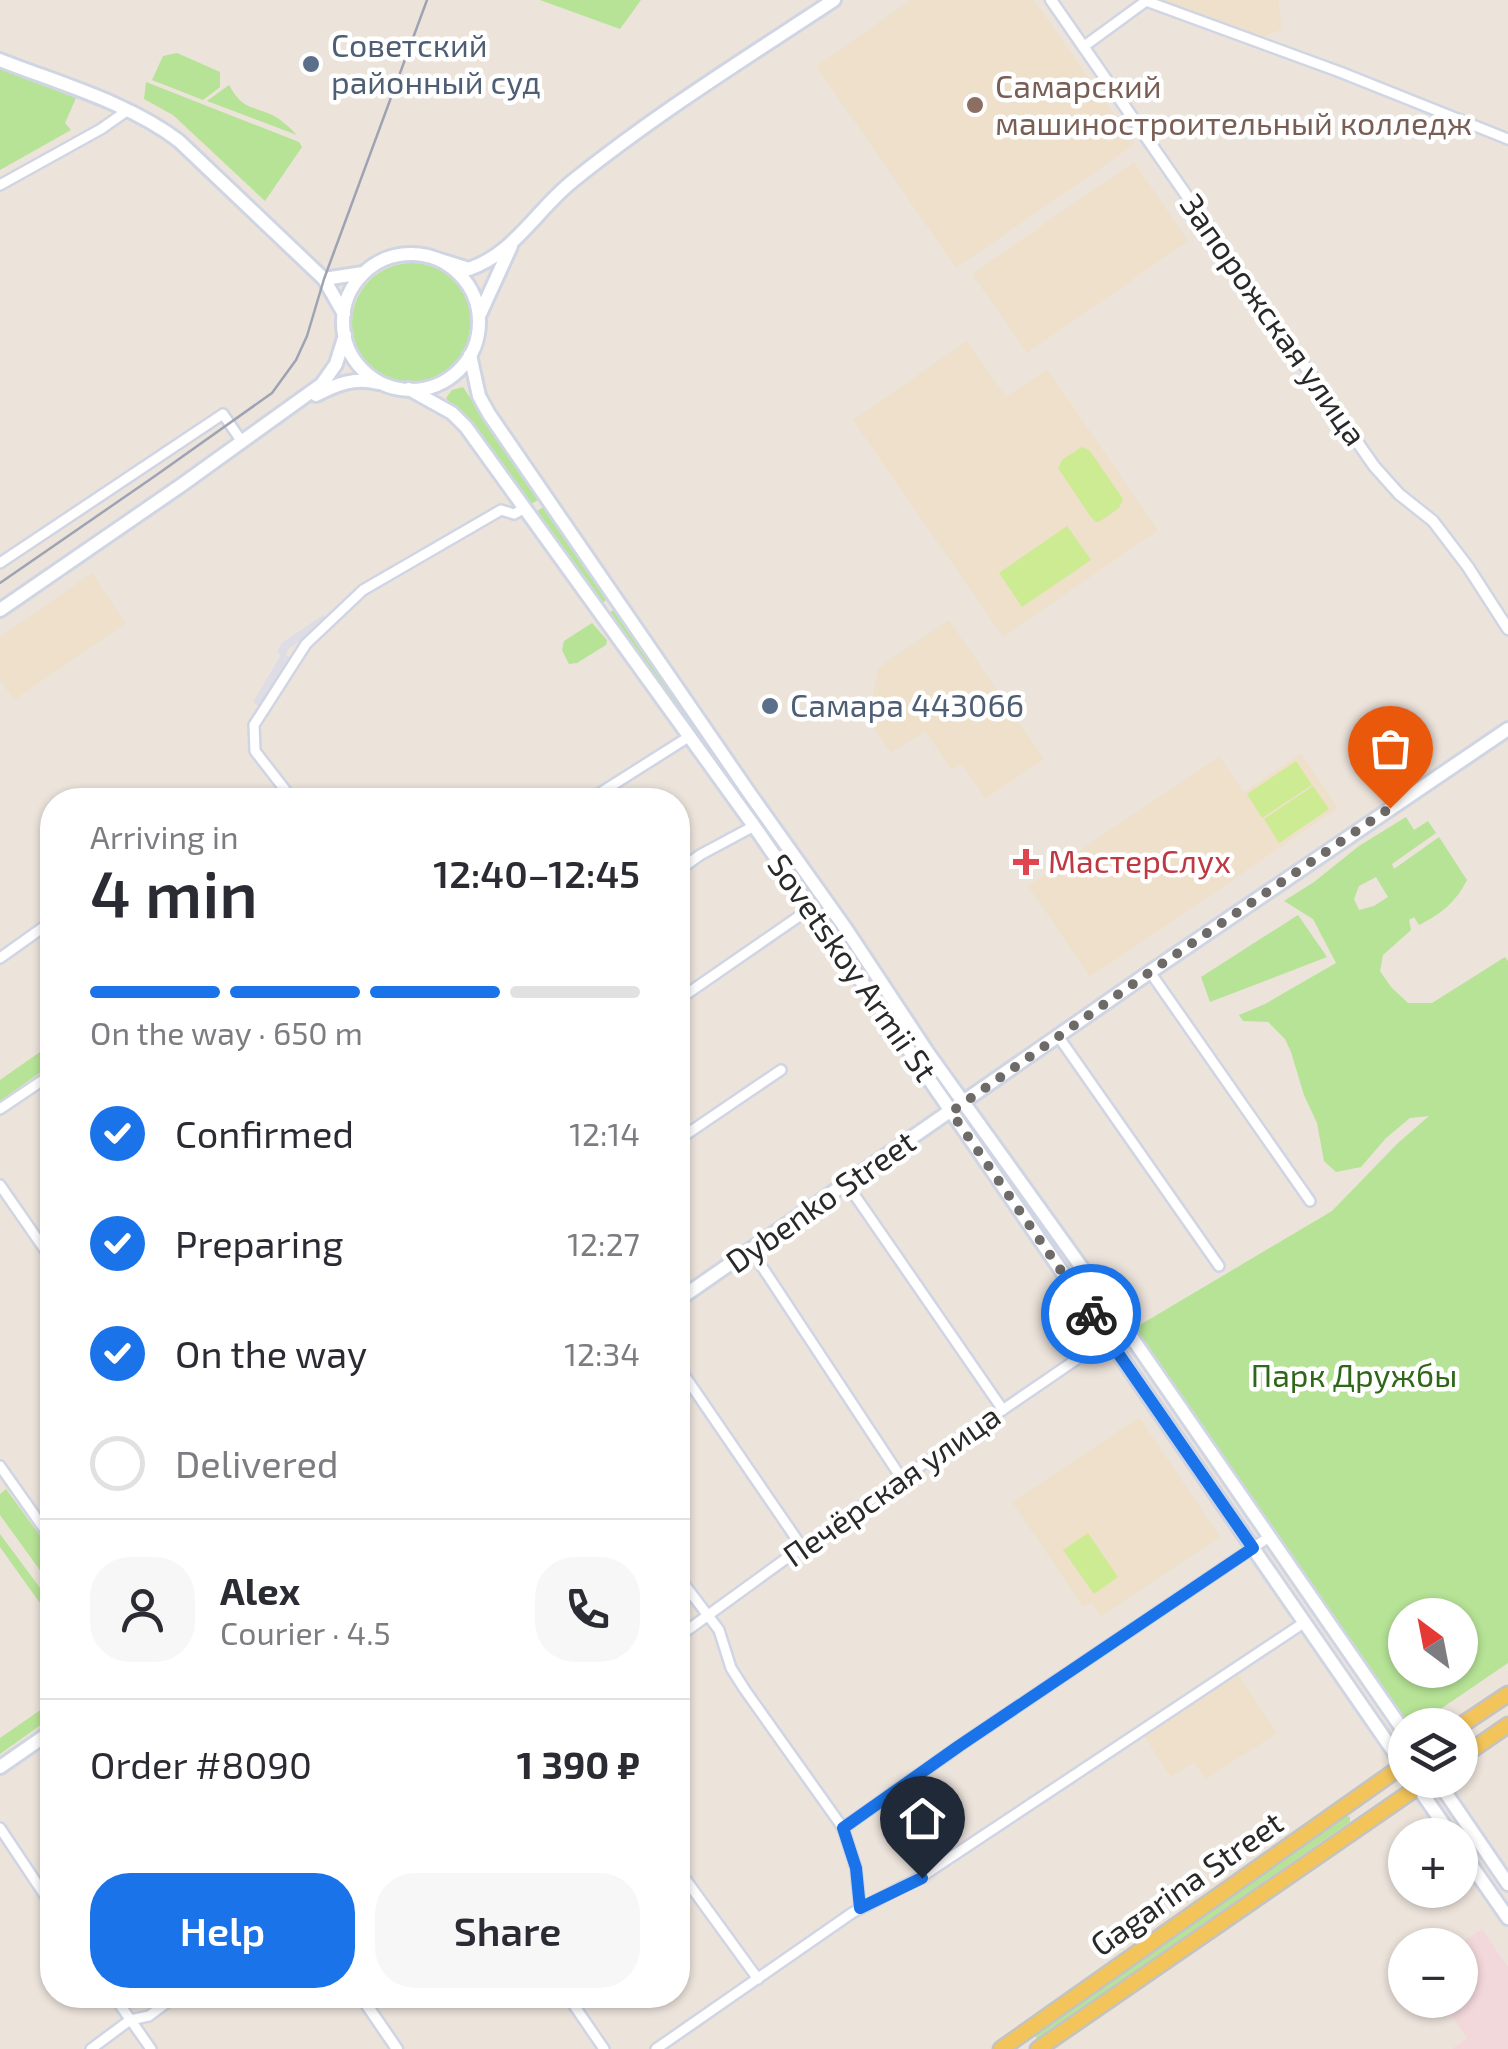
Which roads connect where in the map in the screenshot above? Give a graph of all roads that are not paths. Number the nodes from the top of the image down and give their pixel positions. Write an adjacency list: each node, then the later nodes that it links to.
1 (834, 0): 8 (main road)
2 (1050, 0): 3 (street, Запорожская улица)
3 (1084, 47): 6 (street); 25 (street, Запорожская улица)
4 (0, 60): 5 (main road)
5 (128, 110): 7 (street); 11 (main road)
6 (1508, 139)
7 (0, 184)
8 (512, 243): 9 (main road); 13 (main road)
9 (437, 259): 10 (main road); 13 (main road)
10 (364, 274): 11 (main road); 12 (main road)
11 (324, 279): 12 (main road)
12 (344, 314): 14 (main road)
13 (479, 317): 15 (main road)
14 (345, 335): 16 (main road); 18 (main road)
15 (470, 354): 17 (main road); 22 (main road, Sovetskoy Armii St)
16 (390, 386): 17 (main road); 18 (main road)
17 (409, 389): 20 (main road, Sovetskoy Armii St)
18 (280, 416): 19 (main road)
19 (242, 442): 21 (street); 23 (main road)
20 (525, 508): 24 (main road, Sovetskoy Armii St); 29 (street)
21 (0, 563)
22 (616, 600): 24 (main road); 26 (main road, Sovetskoy Armii St)
23 (0, 610)
24 (600, 613): 28 (main road, Sovetskoy Armii St)
25 (1508, 629)
26 (702, 725): 28 (main road); 41 (main road, Sovetskoy Armii St)
27 (1508, 729): 36 (main road, Dybenko Street)
28 (690, 736): 30 (street); 31 (main road, Sovetskoy Armii St)
29 (284, 788)
30 (608, 788)
31 (754, 826): 32 (street); 33 (main road, Sovetskoy Armii St)
32 (690, 862)
33 (810, 908): 37 (street); 43 (main road, Sovetskoy Armii St)
34 (40, 930): 35 (street)
35 (0, 958)
36 (1150, 972): 38 (main road, Dybenko Street); 47 (street)
37 (690, 992)
38 (1058, 1036): 41 (main road, Dybenko Street); 50 (street)
39 (781, 1070): 44 (street)
40 (40, 1082): 42 (street)
41 (964, 1103): 43 (main road, Dybenko Street); 52 (main road, Sovetskoy Armii St)
42 (0, 1109)
43 (951, 1112): 46 (main road, Dybenko Street); 53 (main road, Sovetskoy Armii St)
44 (690, 1132)
45 (0, 1184): 48 (street)
46 (847, 1184): 49 (main road, Dybenko Street); 55 (street)
47 (1310, 1201)
48 (40, 1242)
49 (751, 1250): 51 (main road, Dybenko Street); 57 (street)
50 (1219, 1266)
51 (690, 1292)
52 (1128, 1332): 53 (main road); 59 (main road, Sovetskoy Armii St)
53 (1111, 1343): 55 (street, Печёрская улица); 61 (main road, Sovetskoy Armii St)
54 (690, 1384): 60 (street)
55 (1003, 1410): 57 (street, Печёрская улица)
56 (0, 1466): 58 (street)
57 (902, 1479): 60 (street, Печёрская улица)
58 (40, 1523)
59 (1269, 1536): 61 (street); 67 (main road, Sovetskoy Armii St)
60 (802, 1547): 63 (street, Печёрская улица)
61 (1253, 1548): 64 (main road, Sovetskoy Armii St); 80 (street)
62 (690, 1592): 63 (street)
63 (708, 1616): 65 (street, Печёрская улица); 80 (street)
64 (1304, 1622): 71 (main road, Sovetskoy Armii St); 85 (street)
65 (690, 1629)
66 (1508, 1694): 68 (main road)
67 (1388, 1708)
68 (1478, 1714)
69 (1508, 1725): 72 (main road)
70 (40, 1739): 73 (main road)
71 (1388, 1743)
72 (1478, 1746)
73 (0, 1767)
74 (1388, 1777): 77 (main road, Gagarina Street)
75 (1398, 1798): 78 (main road, Gagarina Street)
76 (1449, 1798): 82 (main road)
77 (1349, 1803): 78 (main road); 98 (main road, Gagarina Street)
78 (1364, 1823): 99 (main road, Gagarina Street)
79 (0, 1828): 84 (street)
80 (843, 1828): 85 (street)
81 (1478, 1874): 86 (main road)
82 (1508, 1884)
83 (690, 1886): 87 (street)
84 (40, 1888)
85 (860, 1908): 87 (street)
86 (1508, 1918)
87 (758, 1979): 97 (street)
88 (122, 2008): 92 (street)
89 (160, 2008): 92 (street)
90 (369, 2008): 95 (street)
91 (576, 2008): 96 (street)
92 (130, 2020): 93 (street); 94 (street)
93 (91, 2049)
94 (150, 2049)
95 (397, 2049)
96 (604, 2049)
97 (656, 2049)
98 (1001, 2049)
99 (1038, 2049)

